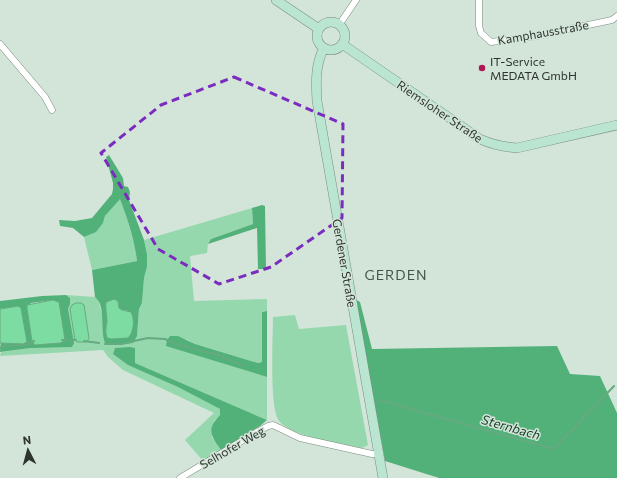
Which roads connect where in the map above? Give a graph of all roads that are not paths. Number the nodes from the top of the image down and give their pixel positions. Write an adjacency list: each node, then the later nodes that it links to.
1 (276, 0): 6 (main road)
2 (356, 0): 5 (street)
3 (479, 0): 4 (street, Kamphausstraße)
4 (617, 16)
5 (339, 25): 6 (main road); 8 (main road)
6 (319, 29): 9 (main road)
7 (0, 44): 10 (street)
8 (342, 44): 9 (main road); 11 (main road, Riemsloher Straße)
9 (324, 48): 12 (main road, Gerdener Straße)
10 (52, 110)
11 (617, 125)
12 (378, 454): 13 (street, Selhofer Weg); 14 (main road, Gerdener Straße)
13 (180, 478)
14 (383, 478)

